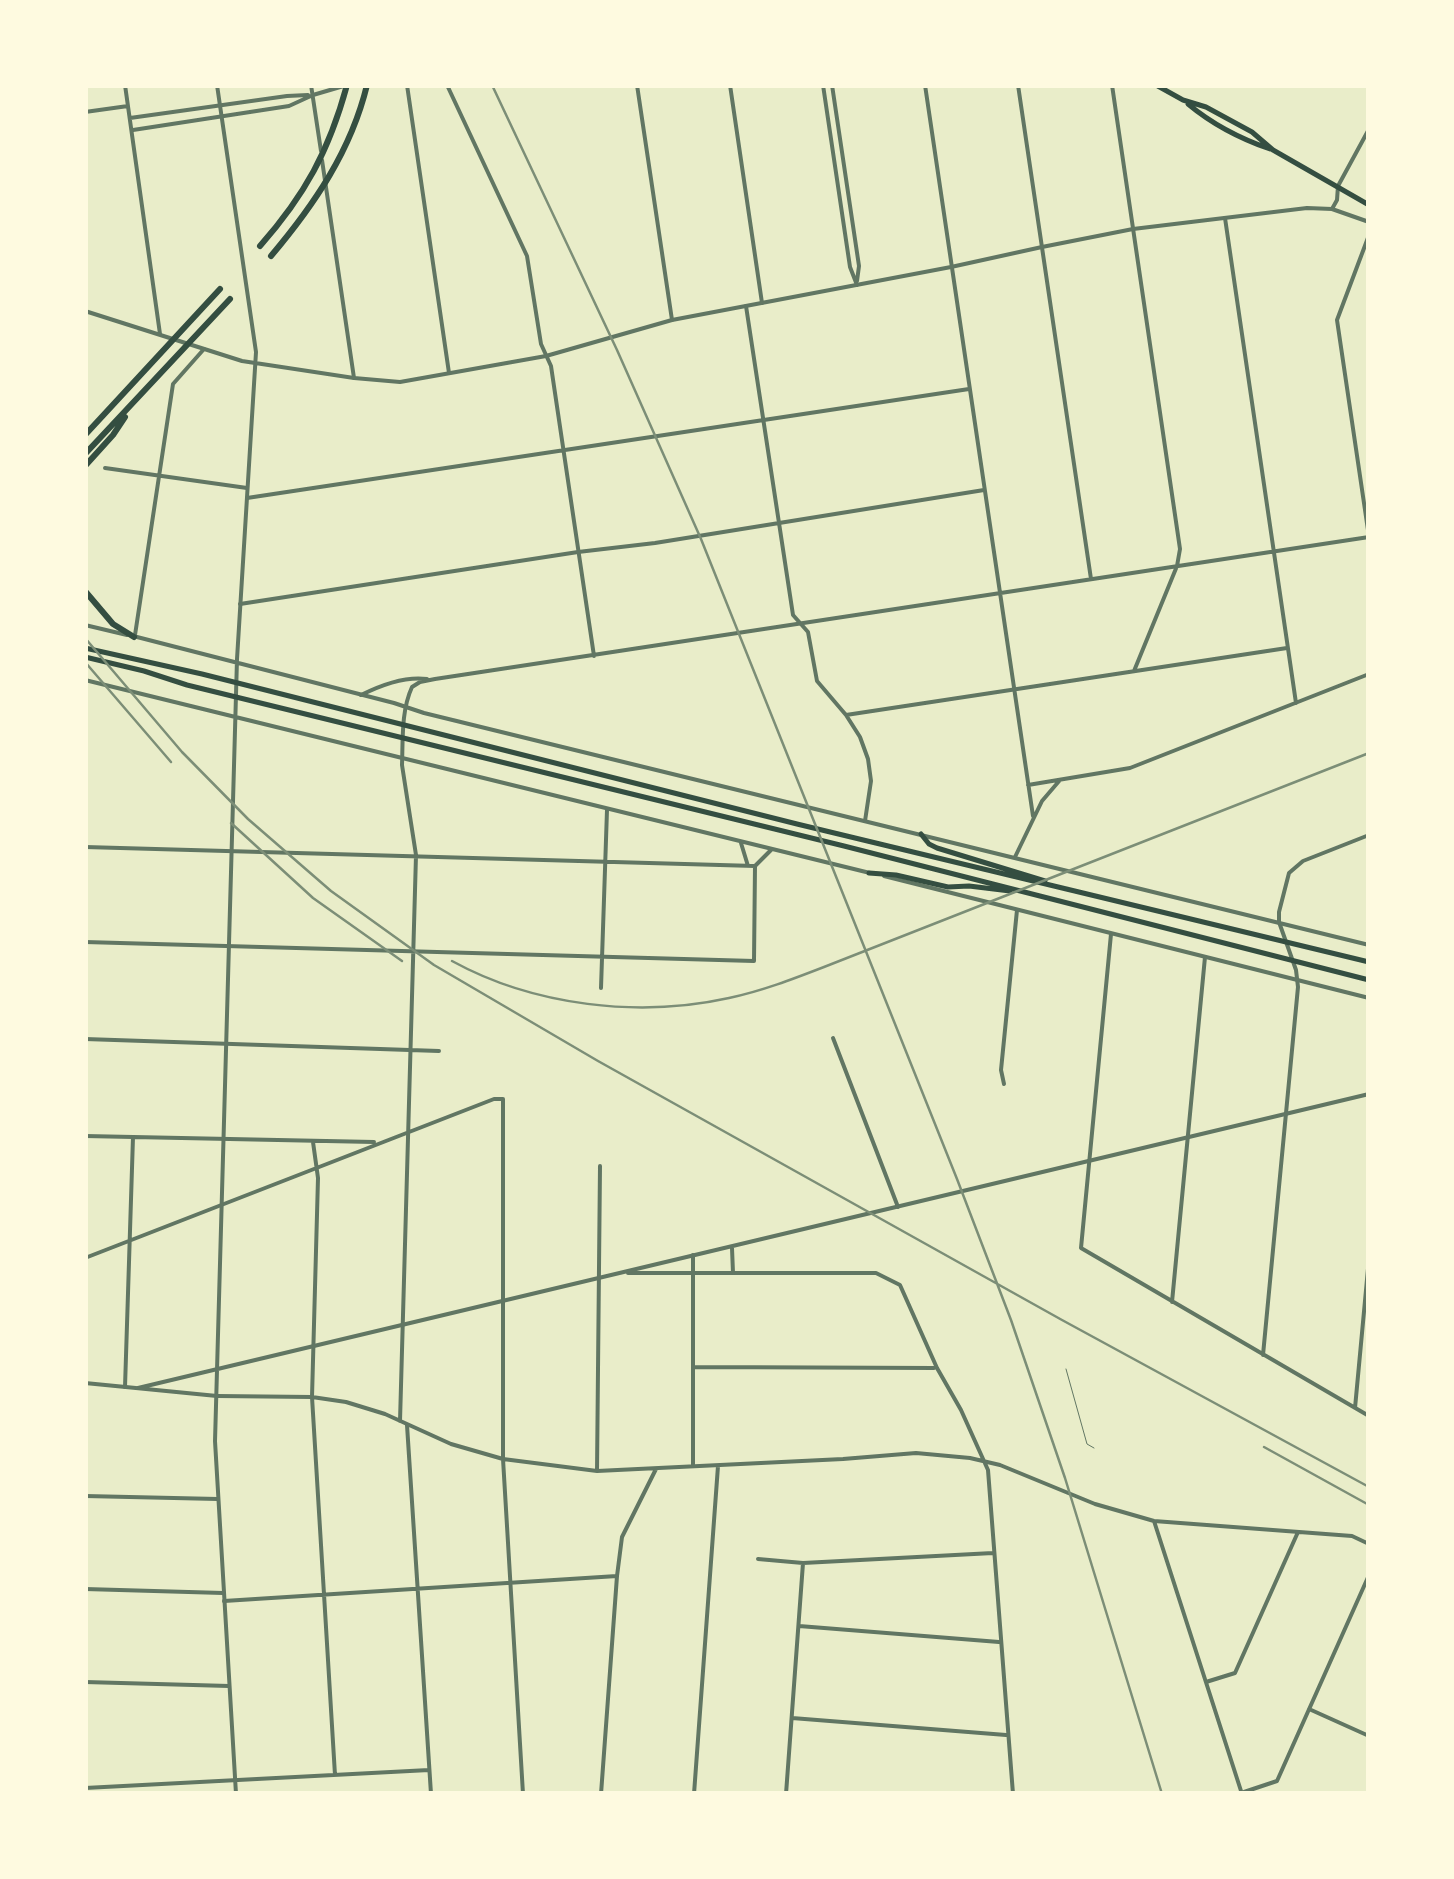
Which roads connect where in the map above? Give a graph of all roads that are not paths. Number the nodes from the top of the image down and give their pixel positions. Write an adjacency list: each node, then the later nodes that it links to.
1 (125, 85): 18 (street)
2 (217, 85): 17 (street)
3 (311, 85): 16 (street)
4 (347, 85): 16 (street); 31 (highway)
5 (367, 85): 33 (highway)
6 (407, 85): 47 (street)
7 (448, 85): 45 (street)
8 (637, 85): 41 (street)
9 (730, 85): 38 (street)
10 (823, 85): 35 (street)
11 (832, 85): 35 (street)
12 (925, 85): 34 (street)
13 (1018, 85): 32 (street)
14 (1112, 85): 29 (street)
15 (1156, 85): 24 (main road)
16 (312, 95): 17 (street); 20 (street); 48 (street)
17 (220, 105): 20 (street); 21 (street)
18 (128, 106): 19 (street); 21 (street)
19 (85, 112)
20 (222, 117): 22 (street); 46 (street)
21 (130, 118): 22 (street)
22 (132, 130): 43 (street)
23 (1369, 130): 24 (street)
24 (1338, 186): 25 (main road); 26 (street)
25 (1369, 205)
26 (1332, 209): 27 (street); 28 (street)
27 (1225, 217): 29 (street); 64 (street)
28 (1369, 222)
29 (1133, 230): 32 (street); 65 (street)
30 (1369, 235): 62 (street)
31 (260, 246)
32 (1042, 247): 34 (street); 66 (street)
33 (270, 256)
34 (951, 267): 35 (street); 49 (street)
35 (857, 286): 38 (street)
36 (220, 289): 52 (highway)
37 (230, 299): 50 (highway)
38 (762, 303): 39 (street)
39 (746, 306): 41 (street); 51 (street)
40 (86, 311): 42 (street); 43 (street)
41 (672, 320): 45 (street)
42 (85, 323)
43 (163, 335): 44 (street)
44 (200, 348): 46 (street); 57 (street)
45 (546, 356): 47 (street); 53 (street)
46 (256, 364): 48 (street); 58 (street)
47 (449, 373): 48 (street)
48 (354, 378)
49 (969, 389): 51 (street); 59 (street)
50 (136, 400): 54 (highway); 55 (highway)
51 (764, 420): 53 (street); 61 (street)
52 (85, 434)
53 (562, 451): 60 (street); 63 (street)
54 (85, 454)
55 (85, 466)
56 (105, 468): 57 (street)
57 (158, 476): 58 (street); 72 (street)
58 (248, 488): 60 (street)
59 (984, 490): 61 (street); 68 (street)
60 (247, 498): 69 (street)
61 (779, 521): 63 (street); 71 (street)
62 (1369, 537): 64 (street)
63 (578, 552): 69 (street); 76 (street)
64 (1274, 552): 65 (street); 74 (street)
65 (1177, 566): 66 (street); 78 (street)
66 (1091, 579): 68 (street)
67 (85, 591): 72 (highway)
68 (999, 594): 71 (street); 83 (street)
69 (240, 604): 77 (street)
70 (85, 624): 72 (street)
71 (801, 624): 76 (street); 88 (street)
72 (134, 637): 77 (street)
73 (85, 648): 82 (main road)
74 (1288, 648): 78 (street); 86 (street)
75 (85, 656): 85 (main road)
76 (594, 656): 81 (street)
77 (236, 663): 82 (street); 84 (street)
78 (1134, 671): 83 (street)
79 (1369, 674): 86 (street)
80 (85, 680): 89 (street)
81 (432, 680): 84 (street); 87 (street)
82 (236, 683): 85 (street); 90 (main road)
83 (1013, 690): 88 (street); 94 (street)
84 (361, 695): 87 (street)
85 (236, 697): 89 (street); 91 (main road)
86 (1296, 703): 93 (street)
87 (406, 707): 90 (street); 97 (street)
88 (846, 716): 97 (street)
89 (235, 717): 92 (street); 103 (street)
90 (404, 724): 91 (street); 109 (main road)
91 (403, 739): 92 (street); 110 (main road)
92 (402, 758): 95 (street); 104 (street)
93 (1060, 780): 94 (street); 96 (street)
94 (1028, 785): 96 (street)
95 (607, 810): 100 (street); 106 (street)
96 (1032, 816): 105 (street)
97 (865, 822): 98 (street)
98 (921, 834): 105 (street); 109 (main road)
99 (1369, 835): 112 (street)
100 (741, 842): 102 (street); 107 (street)
101 (85, 846): 103 (street)
102 (772, 850): 107 (street); 108 (street)
103 (232, 851): 104 (street); 117 (street)
104 (416, 855): 106 (street); 118 (street)
105 (1015, 857): 112 (street)
106 (605, 862): 107 (street); 120 (street)
107 (752, 866): 120 (street)
108 (869, 873): 110 (main road); 111 (street)
109 (1062, 887): 114 (main road)
110 (1023, 893): 121 (main road)
111 (1017, 909): 113 (street); 132 (street)
112 (1278, 922): 114 (street); 116 (street)
113 (1110, 934): 119 (street); 142 (street)
114 (1284, 941): 121 (street); 122 (main road)
115 (85, 942): 117 (street)
116 (1369, 944)
117 (229, 947): 118 (street); 129 (street)
118 (414, 952): 120 (street); 130 (street)
119 (1204, 957): 123 (street); 138 (street)
120 (601, 958): 125 (street)
121 (1292, 961): 123 (street); 124 (main road)
122 (1369, 962)
123 (1298, 980): 126 (street); 134 (street)
124 (1369, 980)
125 (601, 988)
126 (1369, 998)
127 (833, 1038): 146 (street)
128 (85, 1040): 129 (street)
129 (226, 1042): 130 (street); 139 (street)
130 (410, 1048): 131 (street); 135 (street)
131 (439, 1050)
132 (1004, 1084)
133 (1369, 1094): 134 (street)
134 (1286, 1114): 138 (street); 160 (street)
135 (408, 1131): 141 (street); 156 (street); 158 (street)
136 (85, 1136): 137 (street)
137 (133, 1137): 139 (street); 147 (street)
138 (1188, 1137): 142 (street); 157 (street)
139 (223, 1140): 140 (street); 145 (street)
140 (314, 1142): 141 (street); 143 (street)
141 (379, 1142): 143 (street)
142 (1088, 1160): 146 (street); 157 (street)
143 (317, 1166): 145 (street); 159 (street)
144 (600, 1166): 155 (street)
145 (222, 1204): 147 (street); 162 (street)
146 (898, 1207): 148 (street)
147 (130, 1240): 150 (street); 166 (street)
148 (732, 1246): 149 (street); 153 (street)
149 (694, 1255): 152 (street); 154 (street)
150 (85, 1258)
151 (1369, 1258): 170 (street)
152 (622, 1272): 154 (street); 155 (street)
153 (733, 1273): 154 (street); 163 (street)
154 (694, 1274): 161 (street)
155 (598, 1278): 156 (street); 180 (street)
156 (504, 1300): 158 (street); 175 (street)
157 (1172, 1302): 160 (street)
158 (402, 1324): 159 (street); 172 (street)
159 (313, 1346): 162 (street); 169 (street)
160 (1263, 1355): 170 (street)
161 (694, 1367): 163 (street); 178 (street)
162 (218, 1368): 167 (street); 168 (street)
163 (937, 1368): 176 (street)
164 (1066, 1369): 174 (lane)
165 (85, 1383): 166 (street)
166 (125, 1387): 167 (street)
167 (138, 1388): 168 (street)
168 (217, 1396): 169 (street); 182 (street)
169 (312, 1397): 172 (street); 195 (street)
170 (1355, 1408): 171 (street)
171 (1369, 1416)
172 (400, 1421): 173 (street)
173 (408, 1425): 175 (street); 192 (street)
174 (1094, 1448)
175 (504, 1459): 180 (street); 191 (street)
176 (985, 1461): 177 (street); 183 (street); 186 (street)
177 (718, 1466): 178 (street); 216 (street)
178 (693, 1467): 179 (street)
179 (656, 1470): 180 (street); 190 (street)
180 (596, 1472)
181 (85, 1496): 182 (street)
182 (218, 1499): 194 (street)
183 (1154, 1522): 184 (street); 200 (street)
184 (1298, 1532): 185 (street); 200 (street)
185 (1369, 1544)
186 (994, 1553): 188 (street); 198 (street)
187 (758, 1559): 188 (street)
188 (804, 1563): 197 (street)
189 (1369, 1575): 202 (street)
190 (617, 1576): 191 (street); 215 (street)
191 (510, 1582): 192 (street); 214 (street)
192 (418, 1588): 195 (street); 206 (street)
193 (85, 1589): 194 (street)
194 (224, 1593): 196 (street)
195 (324, 1595): 196 (street); 207 (street)
196 (224, 1601): 201 (street)
197 (799, 1626): 198 (street); 203 (street)
198 (1001, 1642): 204 (street)
199 (85, 1682): 201 (street)
200 (1206, 1682): 211 (street)
201 (228, 1686): 208 (street)
202 (1309, 1709): 205 (street); 211 (street)
203 (792, 1718): 204 (street); 217 (street)
204 (1008, 1735): 218 (street)
205 (1369, 1736)
206 (430, 1770): 207 (street); 213 (street)
207 (335, 1775): 208 (street)
208 (235, 1780): 210 (street); 212 (street)
209 (85, 1788): 210 (street)
210 (93, 1791)
211 (1242, 1793)
212 (236, 1794)
213 (431, 1794)
214 (523, 1794)
215 (601, 1794)
216 (694, 1794)
217 (786, 1794)
218 (1013, 1794)

